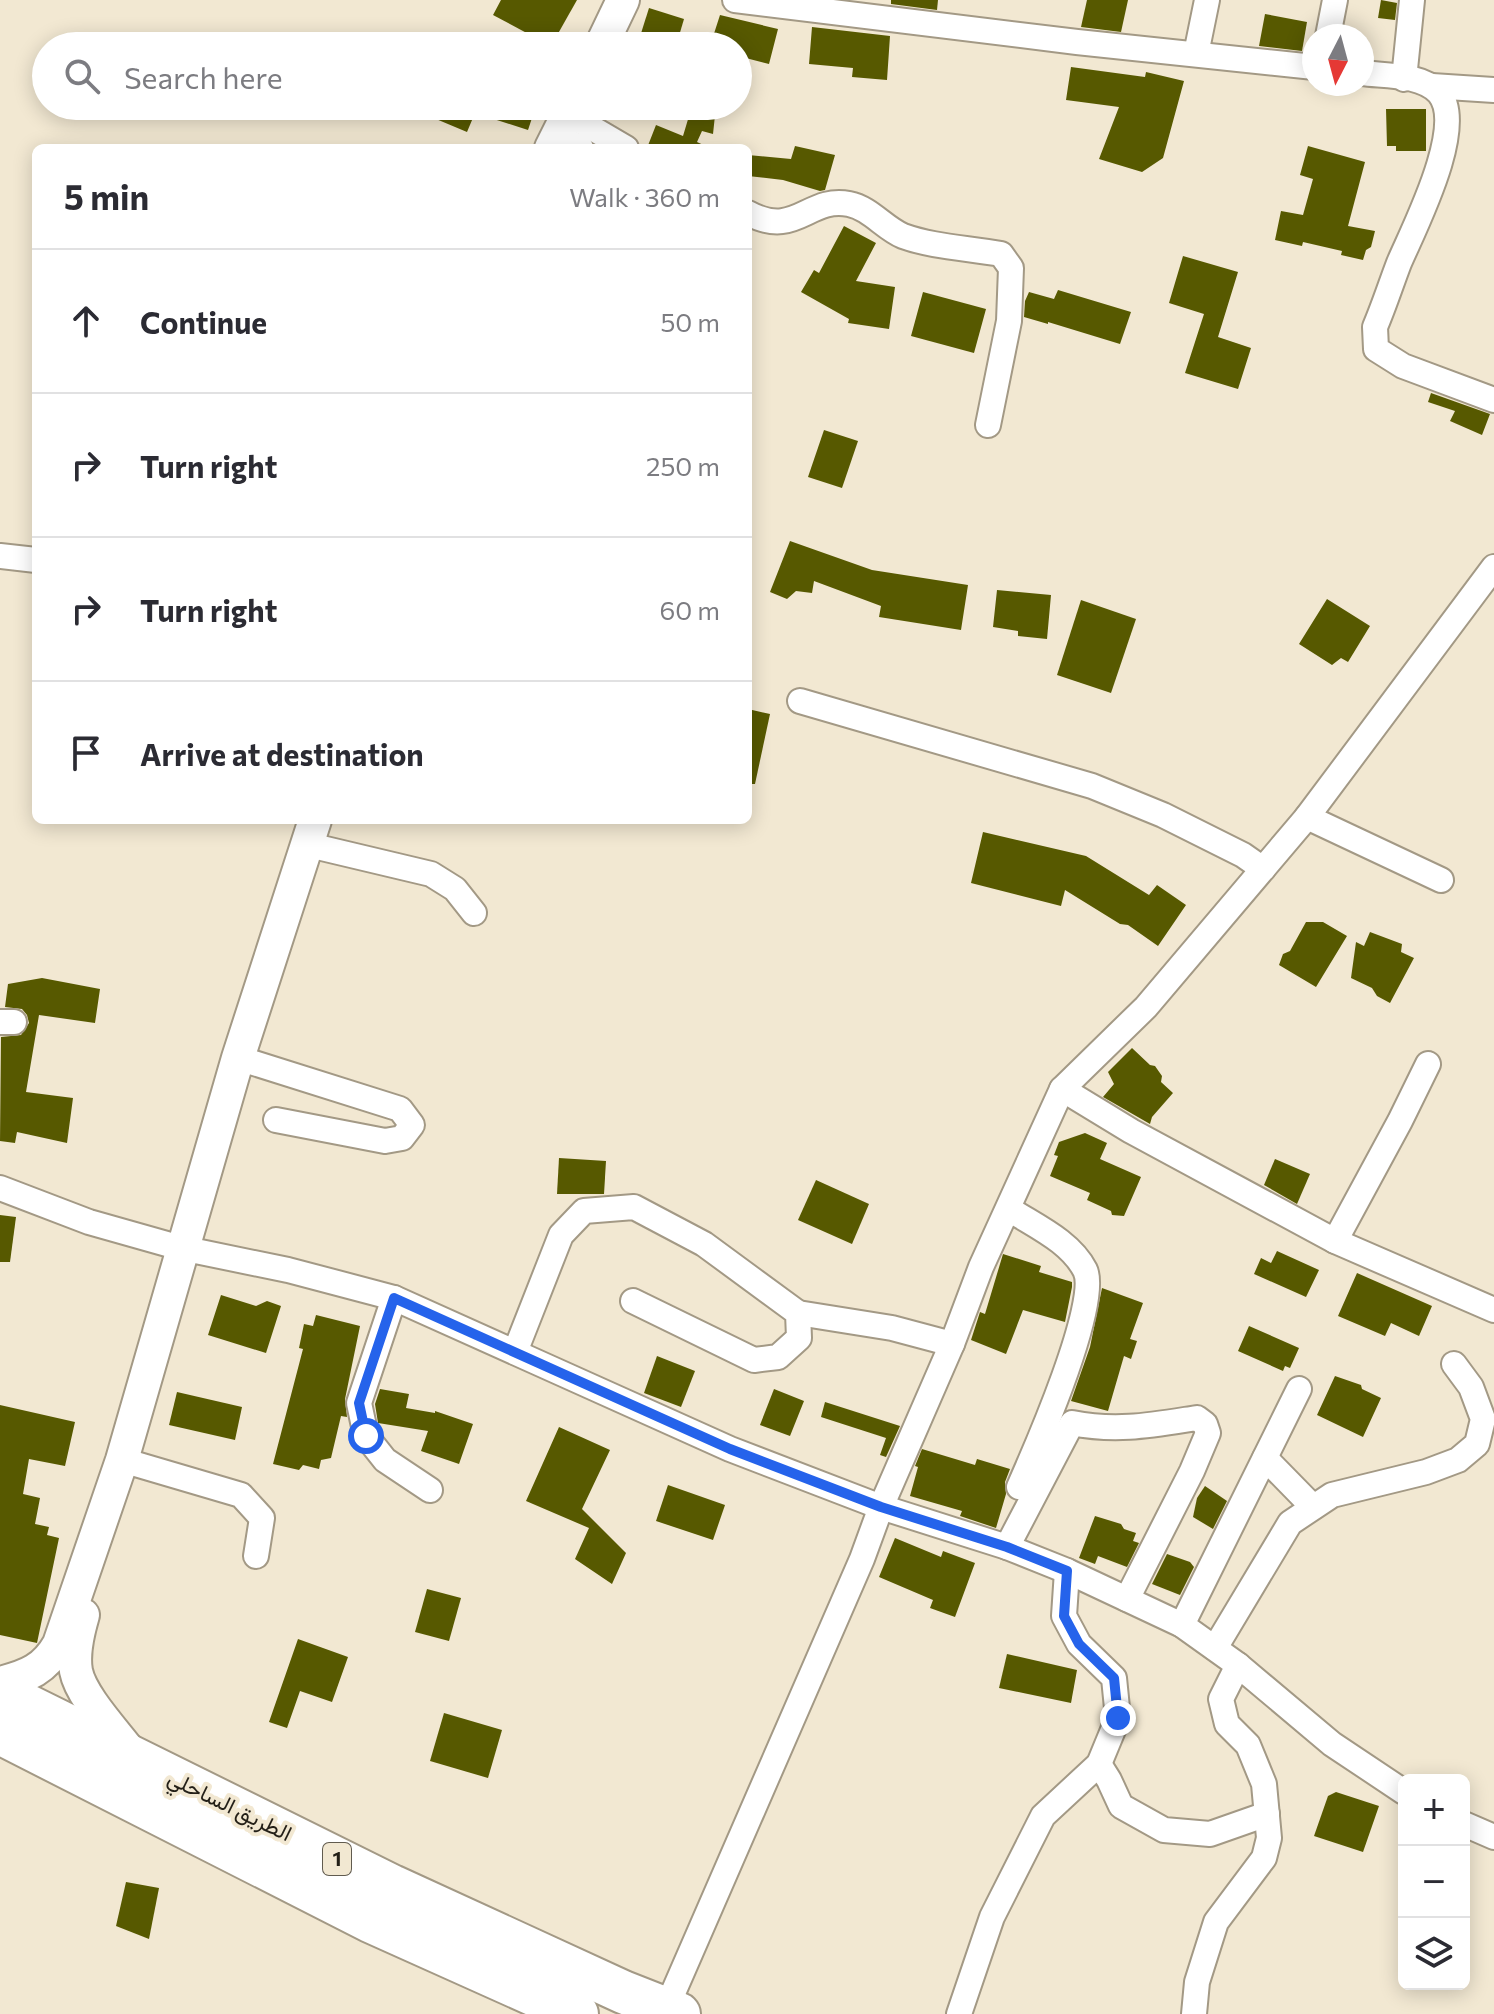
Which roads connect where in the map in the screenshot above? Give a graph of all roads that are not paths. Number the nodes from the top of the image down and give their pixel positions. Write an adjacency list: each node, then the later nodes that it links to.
1 (623, 0): 7 (street)
2 (735, 0): 8 (street)
3 (1207, 0): 8 (street)
4 (1335, 0): 6 (street)
5 (1412, 0): 11 (street)
6 (1330, 24)
7 (608, 32)
8 (1196, 54): 9 (street)
9 (1302, 66)
10 (1374, 75): 11 (street)
11 (1404, 79): 12 (street)
12 (1432, 86): 13 (street); 17 (street)
13 (1494, 90)
14 (566, 131): 15 (street)
15 (612, 144)
16 (752, 215): 18 (street)
17 (1494, 400)
18 (988, 425)
19 (0, 556): 20 (street)
20 (32, 560)
21 (1494, 567): 23 (street)
22 (800, 701): 25 (street)
23 (1307, 817): 25 (street); 26 (street)
24 (312, 833): 27 (street); 28 (street)
25 (1263, 869): 30 (street)
26 (1441, 880)
27 (474, 913)
28 (238, 1058): 31 (street); 35 (street)
29 (1428, 1064): 34 (street)
30 (1062, 1089): 33 (street); 34 (street)
31 (276, 1120)
32 (0, 1188): 35 (street)
33 (1009, 1209): 40 (street); 46 (street)
34 (1335, 1241): 38 (street)
35 (181, 1248): 36 (street); 45 (street)
36 (394, 1298): 41 (street); 47 (street)
37 (633, 1301): 39 (street)
38 (1494, 1310)
39 (798, 1313): 40 (street); 41 (street)
40 (952, 1344): 48 (street)
41 (515, 1352): 48 (street)
42 (1454, 1364): 49 (street)
43 (1299, 1389): 44 (street)
44 (1265, 1458): 49 (street); 55 (street)
45 (122, 1460): 50 (street); 52 (street)
46 (1019, 1487)
47 (430, 1490)
48 (881, 1507): 51 (street); 68 (street)
49 (1313, 1507): 56 (street)
50 (102, 1522): 58 (street); 61 (street)
51 (1007, 1547): 53 (street); 54 (street)
52 (256, 1556)
53 (1067, 1571): 54 (street); 62 (street)
54 (1127, 1599): 55 (street)
55 (1182, 1625): 56 (street)
56 (1215, 1648): 57 (street)
57 (1238, 1665): 63 (street); 64 (street)
58 (0, 1683)
59 (0, 1692): 61 (highway, الطريق الساحلي / 1)
60 (0, 1733): 67 (highway, الطريق الساحلي)
61 (134, 1758): 68 (highway, الطريق الساحلي / 1)
62 (1099, 1764): 64 (street); 71 (street)
63 (1398, 1788)
64 (1267, 1814): 72 (street)
65 (1470, 1827): 66 (street)
66 (1494, 1837)
67 (483, 1973): 69 (highway); 70 (highway, الطريق الساحلي)
68 (672, 2011)
69 (518, 2014)
70 (577, 2014)
71 (959, 2014)
72 (1194, 2014)

